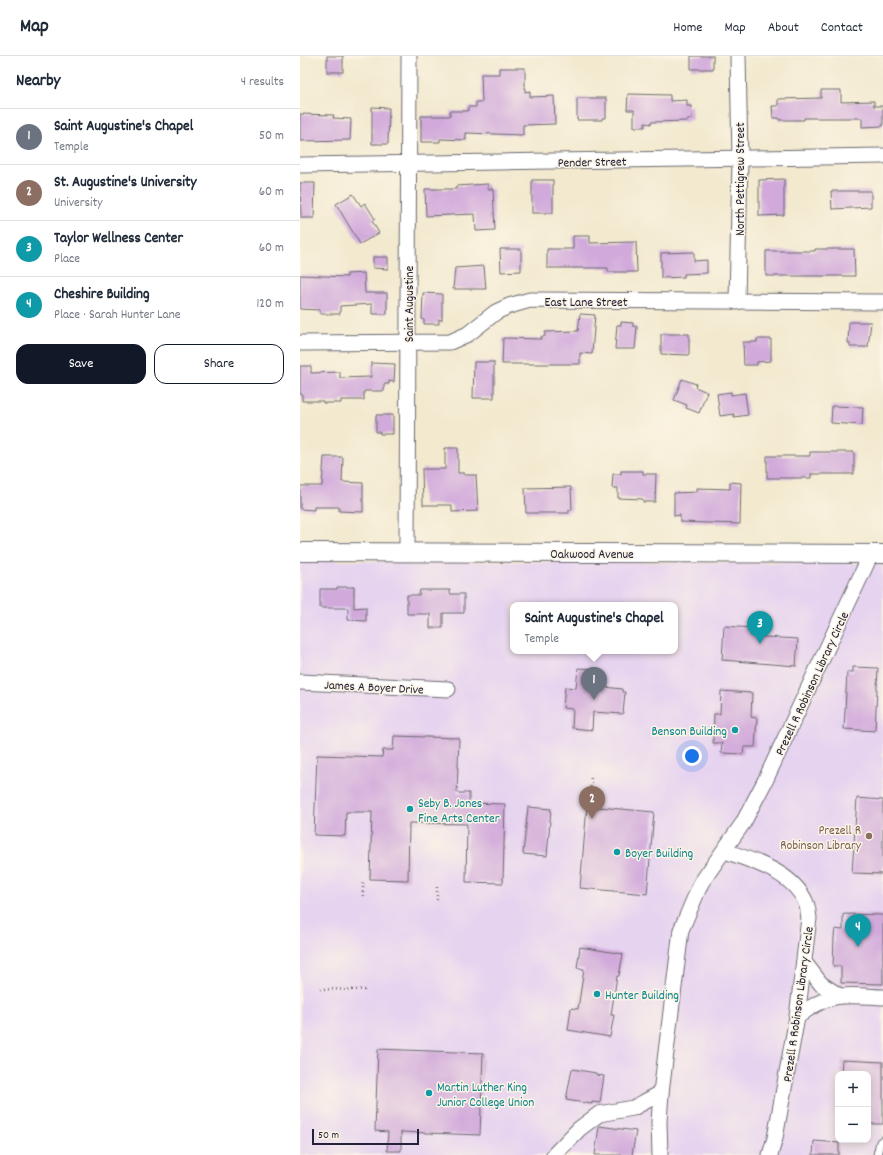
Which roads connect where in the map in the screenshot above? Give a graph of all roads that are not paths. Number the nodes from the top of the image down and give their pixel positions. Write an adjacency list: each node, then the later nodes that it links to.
1 (409, 56): 5 (street, Saint Augustine)
2 (738, 56): 4 (street, North Pettigrew Street)
3 (883, 156): 4 (street, Pender Street)
4 (740, 159): 5 (street, Pender Street); 7 (street, North Pettigrew Street)
5 (408, 164): 6 (street, Pender Street); 10 (street, Saint Augustine)
6 (300, 165)
7 (738, 302): 8 (street, East Lane Street); 10 (street, East Lane Street)
8 (883, 302)
9 (300, 343): 10 (street, East Lane Street)
10 (408, 343): 12 (street, Saint Augustine)
11 (300, 552): 12 (street, Oakwood Avenue)
12 (407, 552): 13 (street, Oakwood Avenue)
13 (877, 554): 16 (street, Prezell R Robinson Library Circle)
14 (300, 682): 15 (street, James A Boyer Drive)
15 (448, 689)
16 (725, 851): 17 (street, Prezell R Robinson Library Circle); 21 (street, Prezell R Robinson Library Circle)
17 (804, 962): 18 (street); 20 (street, Prezell R Robinson Library Circle)
18 (838, 995): 19 (street); 20 (street)
19 (883, 997)
20 (797, 1017): 27 (street, Prezell R Robinson Library Circle)
21 (661, 1093): 22 (street); 23 (street, Prezell R Robinson Library Circle)
22 (633, 1108): 23 (street); 25 (street)
23 (659, 1122): 26 (street, Prezell R Robinson Library Circle)
24 (883, 1140): 28 (lane)
25 (554, 1155)
26 (660, 1155)
27 (770, 1155)
28 (877, 1155)

